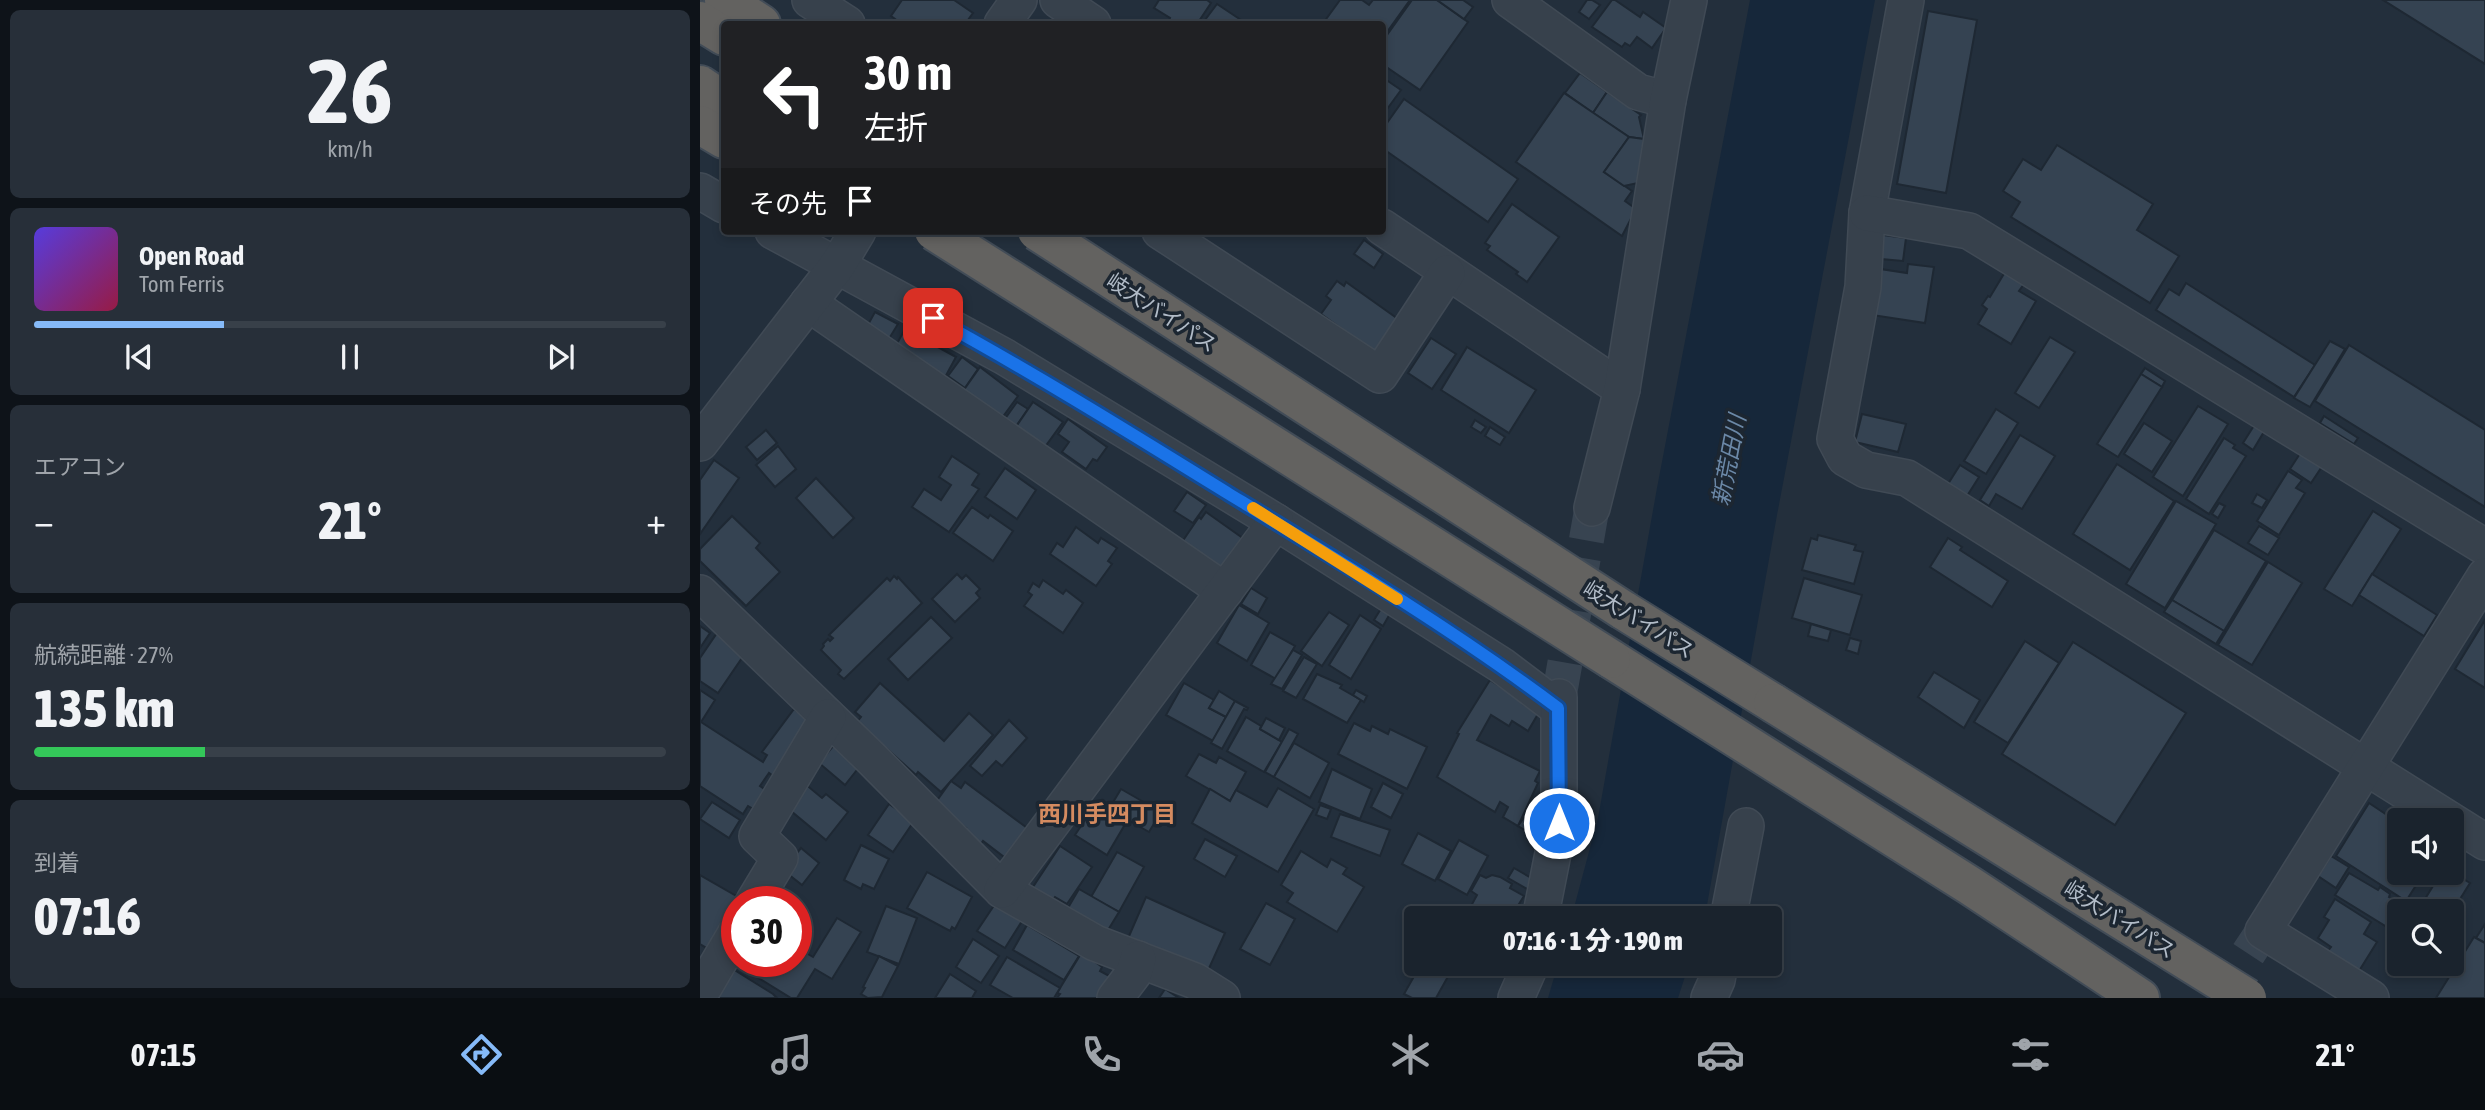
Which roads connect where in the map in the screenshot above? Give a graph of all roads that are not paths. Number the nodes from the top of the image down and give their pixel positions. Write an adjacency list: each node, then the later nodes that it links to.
1 (724, 0): 9 (highway)
2 (810, 0): 10 (street)
3 (1019, 0): 11 (street)
4 (1058, 0): 12 (street)
5 (1510, 0): 16 (street)
6 (1689, 0): 16 (street)
7 (1906, 0): 21 (street)
8 (700, 21): 13 (highway)
9 (756, 21)
10 (842, 21)
11 (1004, 21)
12 (1089, 21)
13 (721, 34)
14 (700, 85): 15 (highway)
15 (721, 99)
16 (1668, 100): 31 (street)
17 (700, 125): 18 (highway)
18 (721, 137)
19 (700, 191): 20 (street)
20 (721, 203)
21 (1867, 213): 35 (street); 40 (street)
22 (1386, 231): 29 (street)
23 (779, 235): 28 (street)
24 (856, 235): 28 (street)
25 (940, 235): 56 (highway, bridge)
26 (1043, 235): 57 (highway, 岐大バイパス, bridge)
27 (1166, 235): 29 (street)
28 (837, 266): 30 (street); 34 (street)
29 (1447, 273): 31 (street)
30 (808, 303): 32 (street); 37 (street)
31 (1622, 389): 33 (street)
32 (700, 443)
33 (1592, 508)
34 (1276, 522): 37 (street); 45 (street)
35 (2485, 547)
36 (2485, 576): 40 (street)
37 (1225, 591): 44 (street)
38 (700, 593): 39 (street)
39 (828, 717): 43 (street); 44 (street)
40 (2366, 767): 42 (street); 58 (street)
41 (1746, 826): 46 (street)
42 (2485, 842)
43 (763, 886)
44 (1002, 890): 48 (street)
45 (1543, 906)
46 (1731, 906)
47 (721, 958): 51 (street)
48 (1138, 960): 52 (street); 53 (street)
49 (1526, 976): 54 (street)
50 (1718, 976): 55 (street)
51 (700, 994)
52 (1115, 998)
53 (1222, 998)
54 (1516, 998)
55 (1709, 998)
56 (2140, 998)
57 (2247, 998)
58 (2371, 998)

